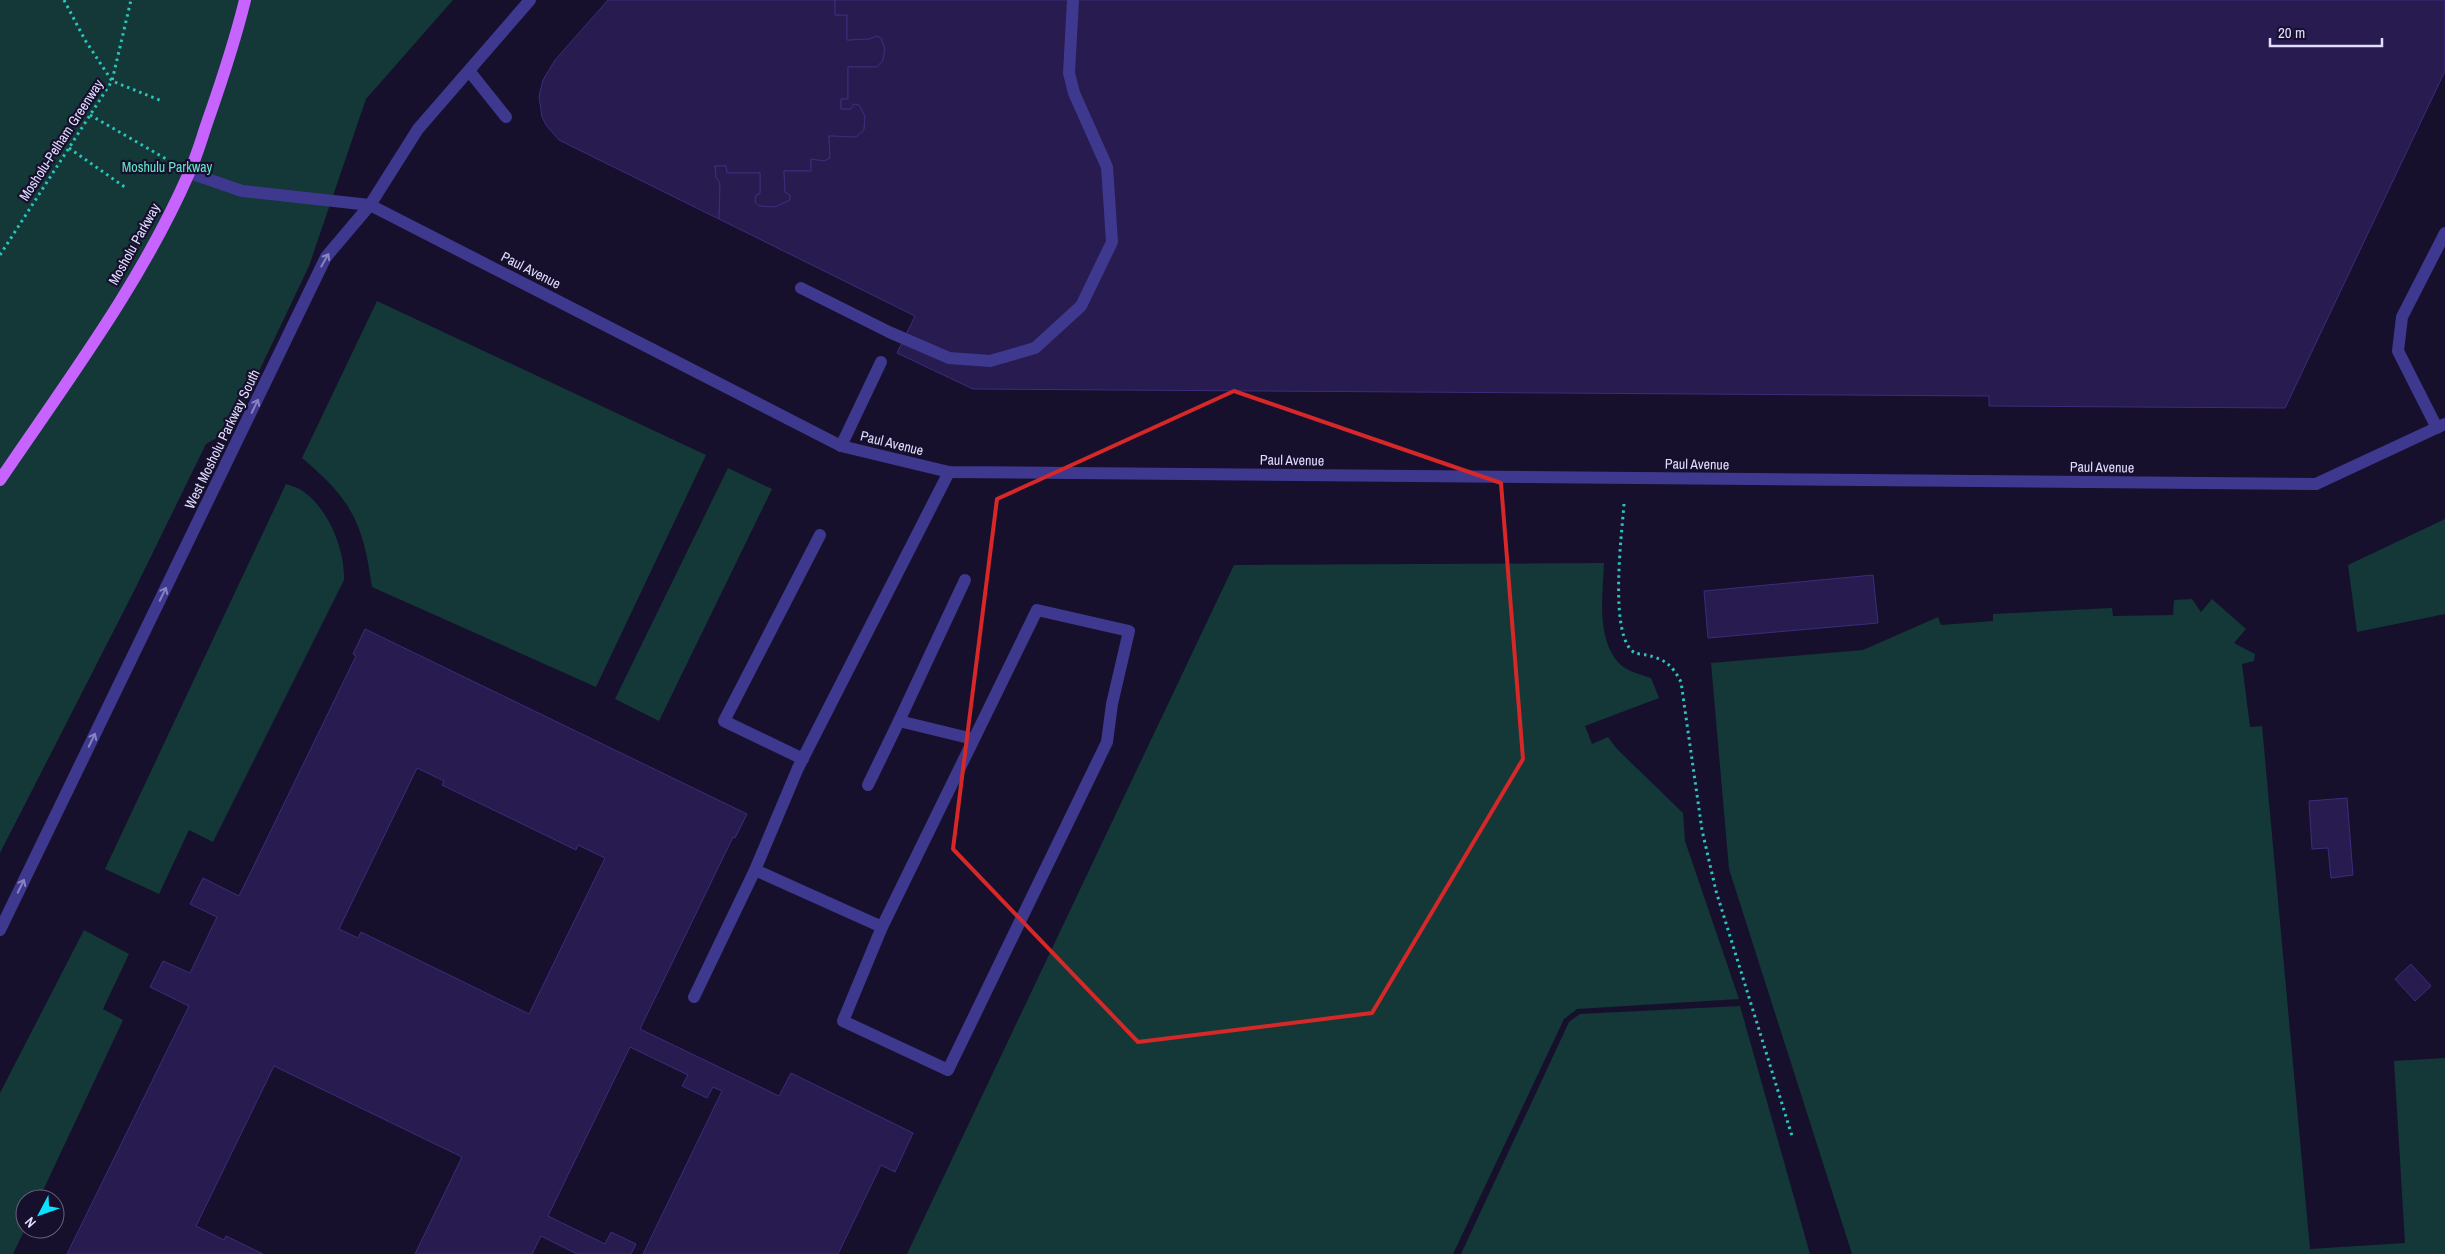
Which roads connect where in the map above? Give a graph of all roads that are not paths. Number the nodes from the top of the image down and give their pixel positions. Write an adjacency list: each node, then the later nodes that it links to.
1 (245, 0): 6 (main road, Mosholu Parkway)
2 (530, 0): 4 (street, West Mosholu Parkway South)
3 (1074, 0): 9 (street)
4 (470, 72): 5 (street); 7 (street, West Mosholu Parkway South)
5 (506, 118)
6 (190, 173): 7 (street, Paul Avenue); 14 (main road, Mosholu Parkway)
7 (370, 205): 12 (street, Paul Avenue); 23 (street, West Mosholu Parkway South, one-way to 7)
8 (2445, 233): 11 (street)
9 (801, 288)
10 (881, 362): 12 (street)
11 (2441, 426): 13 (street, Paul Avenue)
12 (841, 446): 13 (street, Paul Avenue)
13 (949, 472): 19 (street)
14 (0, 480)
15 (820, 535): 19 (street)
16 (965, 580): 17 (street)
17 (899, 721): 18 (street); 20 (street)
18 (973, 739): 22 (street); 22 (street)
19 (803, 759): 21 (street)
20 (868, 785)
21 (755, 870): 22 (street); 24 (street)
22 (882, 927)
23 (0, 930)
24 (694, 997)

